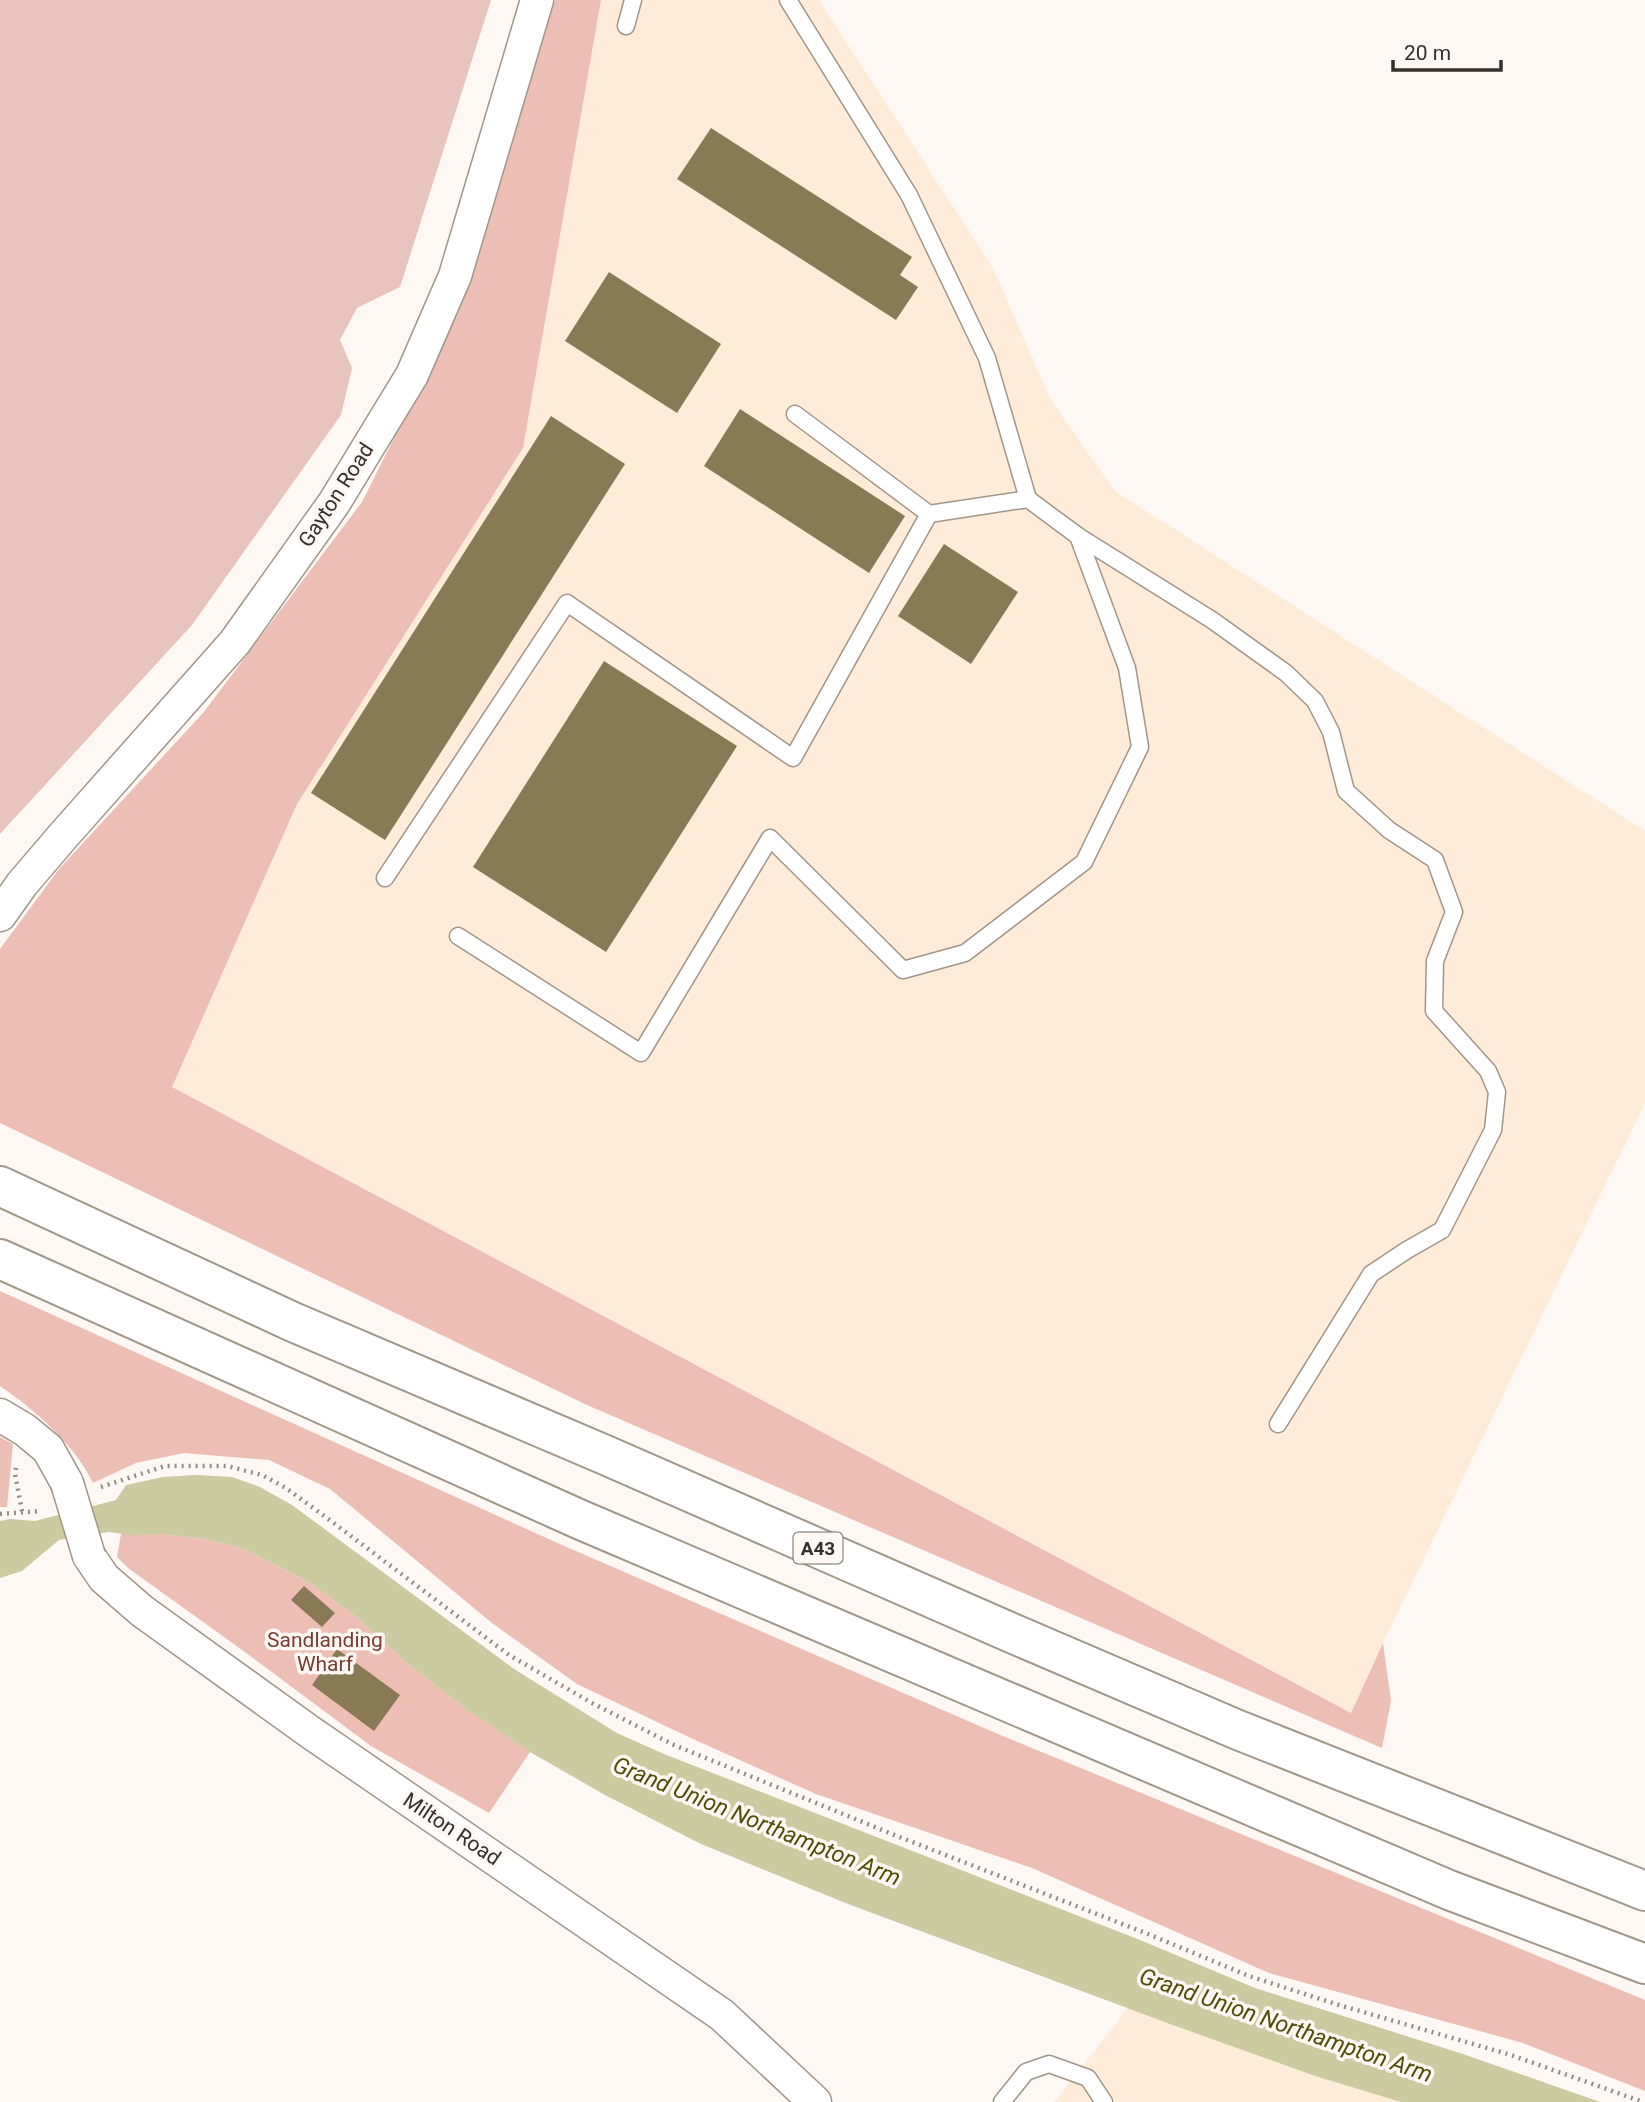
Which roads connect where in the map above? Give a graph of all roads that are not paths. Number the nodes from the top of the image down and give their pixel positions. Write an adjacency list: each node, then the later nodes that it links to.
1 (537, 0): 10 (street, Gayton Road)
2 (633, 0): 4 (lane)
3 (788, 0): 6 (lane)
4 (626, 26)
5 (794, 414): 7 (lane)
6 (1028, 499): 7 (lane); 8 (lane)
7 (929, 514): 9 (lane)
8 (1078, 536): 11 (lane); 15 (lane)
9 (385, 878)
10 (0, 915)
11 (458, 936)
12 (0, 1186): 16 (highway, A43)
13 (0, 1259): 17 (highway)
14 (0, 1415): 18 (street, Milton Road, bridge)
15 (1278, 1424)
16 (1645, 1891)
17 (1645, 1964)
18 (815, 2102)
19 (1002, 2102): 20 (lane)
20 (1104, 2102)

